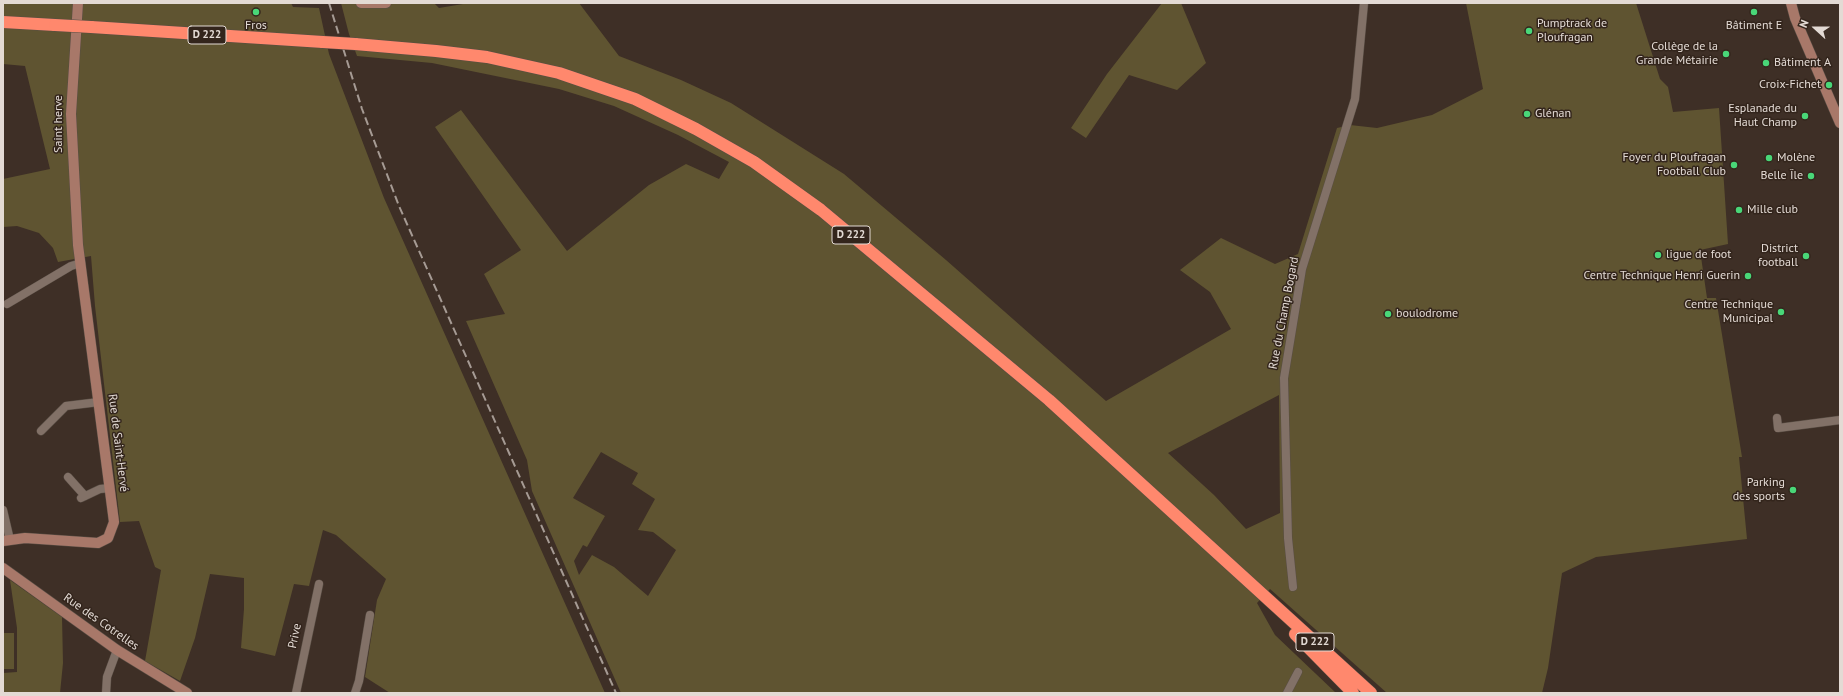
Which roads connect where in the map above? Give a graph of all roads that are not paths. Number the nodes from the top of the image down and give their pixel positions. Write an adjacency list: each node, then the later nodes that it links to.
1 (78, 3): 9 (street, Saint herve)
2 (361, 3): 3 (street)
3 (378, 3): 4 (street)
4 (386, 3)
5 (1364, 3): 22 (street, Rue du Champ Bogard)
6 (1791, 3): 8 (street)
7 (3, 22): 23 (highway, D 222, bridge)
8 (1839, 118)
9 (78, 245): 10 (street, Rue de Saint-Hervé)
10 (81, 263): 11 (street); 12 (street, Rue de Saint-Hervé)
11 (6, 304)
12 (99, 402): 15 (street); 17 (street, Rue de Saint-Hervé)
13 (1777, 418): 14 (street)
14 (1840, 420)
15 (41, 431)
16 (68, 477): 17 (street)
17 (110, 488): 19 (street, Rue de Saint-Hervé)
18 (3, 510): 19 (street)
19 (6, 540)
20 (3, 568): 25 (street, Rue des Cotrelles)
21 (319, 584): 29 (street, Prive)
22 (1293, 587)
23 (1259, 592): 32 (highway, D 222); 33 (highway, D 222)
24 (370, 615): 30 (street)
25 (117, 650): 27 (street); 28 (street, Rue des Cotrelles)
26 (1298, 672): 31 (street)
27 (106, 693)
28 (187, 693)
29 (296, 693)
30 (355, 693)
31 (1287, 693)
32 (1353, 693)
33 (1371, 693)

